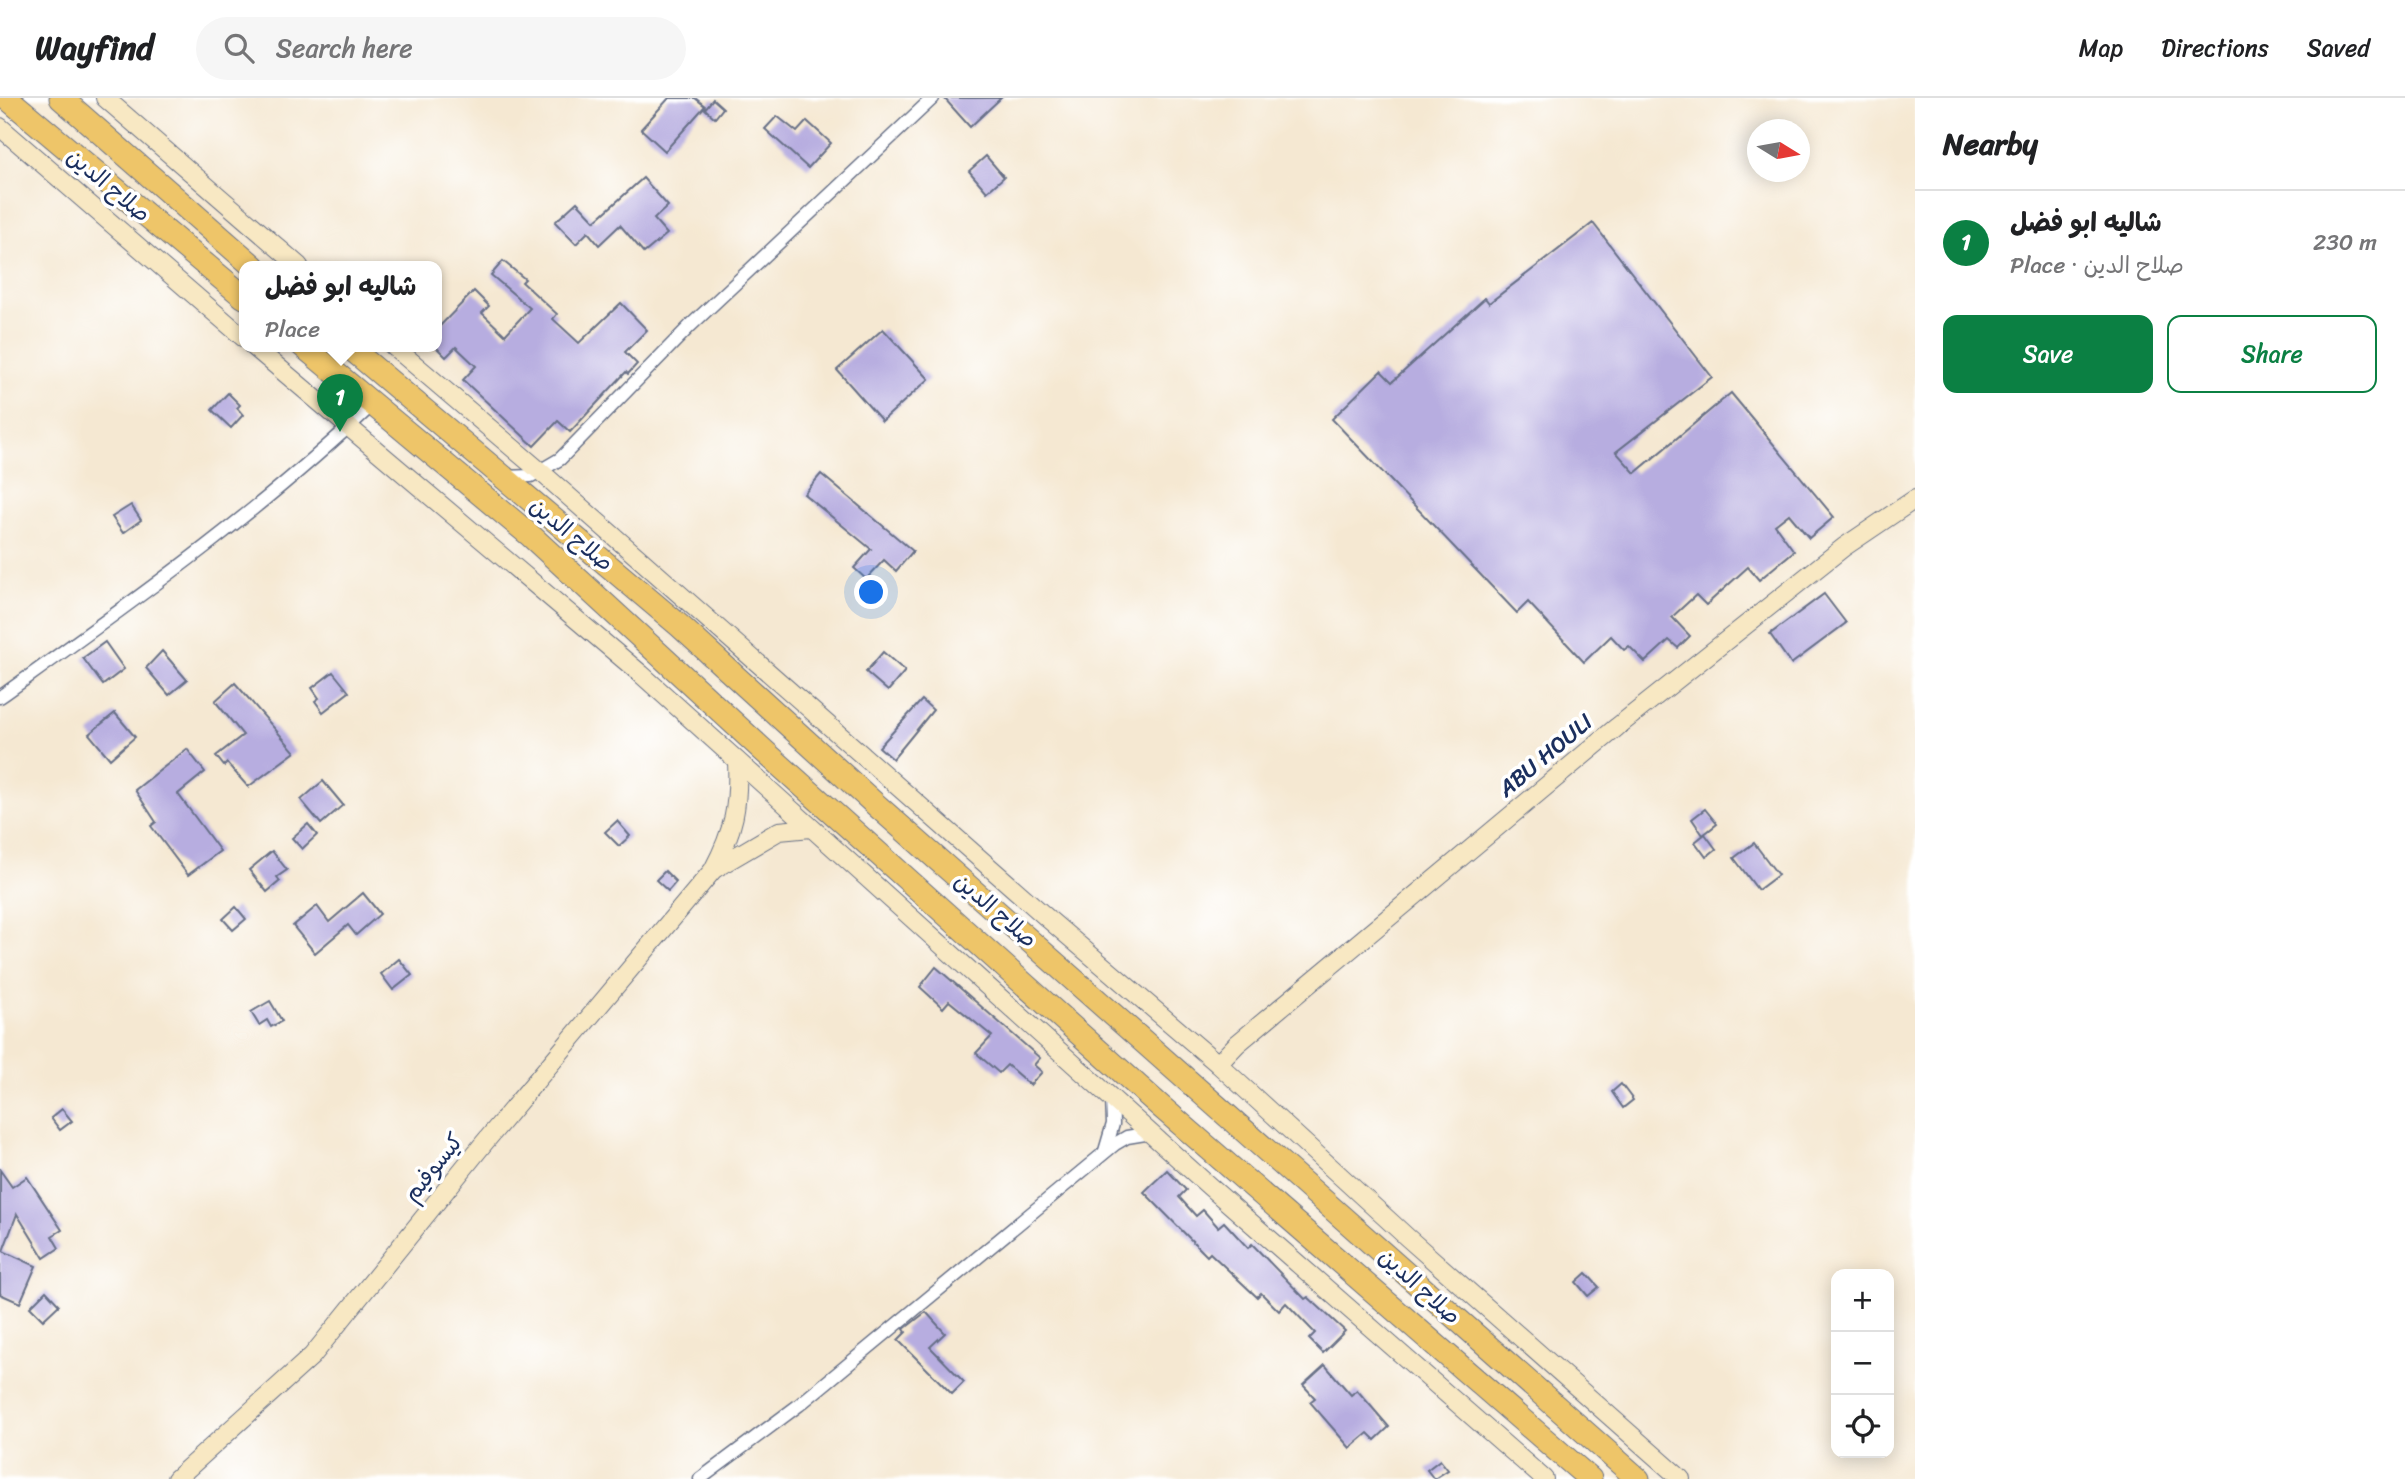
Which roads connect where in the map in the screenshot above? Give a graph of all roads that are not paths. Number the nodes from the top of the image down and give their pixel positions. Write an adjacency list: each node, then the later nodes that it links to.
1 (8, 98): 8 (highway, صلاح الدين)
2 (61, 98): 6 (highway, صلاح الدين)
3 (104, 98): 7 (main road)
4 (933, 98): 16 (street)
5 (0, 127): 9 (main road)
6 (247, 261)
7 (293, 261)
8 (239, 293)
9 (239, 334)
10 (260, 352): 15 (main road)
11 (310, 352): 14 (highway, صلاح الدين)
12 (355, 352): 17 (highway, صلاح الدين)
13 (400, 352): 16 (main road)
14 (373, 404): 15 (street); 28 (highway, صلاح الدين)
15 (348, 428): 19 (street); 20 (main road)
16 (541, 472): 17 (street); 23 (main road)
17 (504, 477): 27 (highway, صلاح الدين)
18 (1915, 499): 23 (main road, ABU HOULI)
19 (0, 697)
20 (737, 761): 21 (main road); 22 (main road, كيسوفيم)
21 (811, 828): 22 (main road, كيسوفيم); 24 (main road)
22 (713, 870): 29 (main road, كيسوفيم)
23 (1218, 1064): 34 (main road)
24 (1111, 1096): 25 (main road); 26 (street)
25 (1151, 1133): 26 (street); 31 (main road)
26 (1105, 1152): 30 (street)
27 (1573, 1420): 28 (highway); 33 (highway, صلاح الدين)
28 (1548, 1444): 32 (highway, صلاح الدين)
29 (176, 1479)
30 (700, 1479)
31 (1545, 1479)
32 (1590, 1479)
33 (1638, 1479)
34 (1681, 1479)

